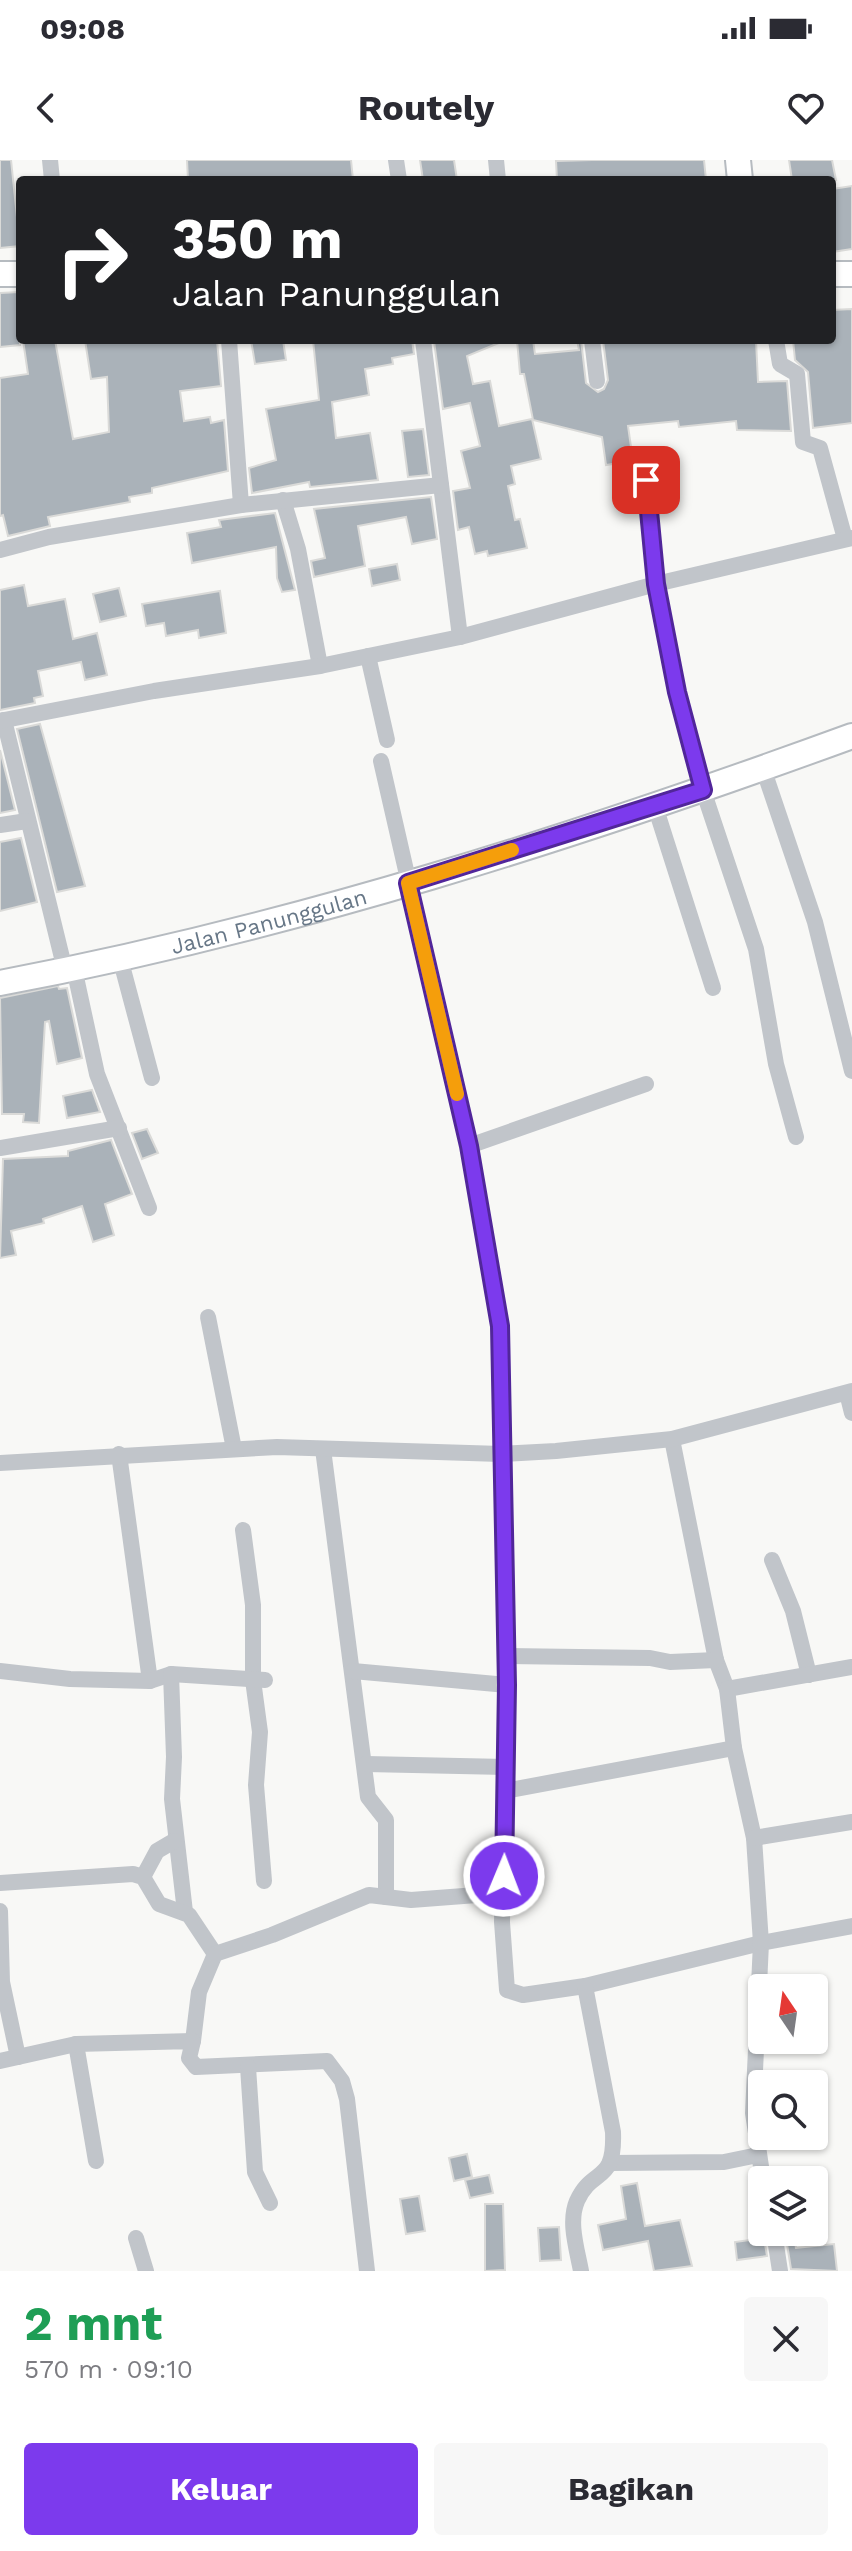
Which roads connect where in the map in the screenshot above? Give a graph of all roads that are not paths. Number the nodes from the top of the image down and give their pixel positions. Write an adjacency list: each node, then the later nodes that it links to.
1 (229, 344): 9 (street)
2 (423, 344): 7 (street)
3 (592, 344): 5 (street)
4 (777, 344): 10 (street)
5 (597, 381)
6 (646, 480): 12 (street)
7 (441, 485): 8 (street); 13 (street)
8 (283, 500): 9 (street); 15 (street)
9 (241, 505): 11 (street)
10 (849, 538): 12 (street)
11 (0, 550)
12 (656, 584): 13 (street); 21 (street)
13 (460, 637): 14 (street)
14 (368, 656): 15 (street); 18 (street)
15 (320, 666): 16 (street)
16 (2, 721): 23 (street)
17 (852, 736): 20 (main road, Jalan Panunggulan)
18 (387, 740)
19 (381, 761): 25 (street)
20 (763, 768): 21 (main road, Jalan Panunggulan); 30 (street)
21 (703, 790): 22 (main road, Jalan Panunggulan); 34 (street)
22 (655, 806): 25 (main road, Jalan Panunggulan); 29 (street)
23 (27, 821): 24 (street); 27 (street)
24 (0, 825)
25 (408, 883): 26 (main road, Jalan Panunggulan); 35 (street)
26 (120, 958): 27 (main road, Jalan Panunggulan); 31 (street)
27 (70, 969): 28 (main road, Jalan Panunggulan); 33 (street)
28 (0, 983)
29 (713, 988)
30 (852, 1071)
31 (152, 1078)
32 (646, 1084): 35 (street)
33 (119, 1128): 36 (street); 37 (street)
34 (796, 1137)
35 (469, 1146): 45 (street)
36 (0, 1148)
37 (149, 1208)
38 (208, 1317): 42 (street)
39 (849, 1392): 40 (street); 41 (street)
40 (852, 1413)
41 (672, 1439): 45 (street); 50 (street)
42 (234, 1449): 43 (street); 44 (street)
43 (323, 1449): 45 (street); 53 (street)
44 (119, 1454): 46 (street); 57 (street)
45 (501, 1454): 49 (street)
46 (0, 1463)
47 (243, 1530): 56 (street)
48 (772, 1560): 55 (street)
49 (506, 1656): 50 (street); 58 (street)
50 (716, 1660): 59 (street)
51 (852, 1667): 55 (street)
52 (0, 1671): 57 (street)
53 (353, 1671): 58 (street); 61 (street)
54 (171, 1674): 56 (street); 57 (street); 66 (street)
55 (809, 1675): 59 (street)
56 (259, 1680): 68 (street)
57 (150, 1681)
58 (507, 1685): 62 (street)
59 (727, 1689): 60 (street)
60 (734, 1748): 63 (street); 65 (street)
61 (366, 1764): 62 (street); 71 (street)
62 (506, 1767): 63 (street)
63 (505, 1791): 70 (street)
64 (852, 1822): 65 (street)
65 (754, 1838): 75 (street)
66 (174, 1841): 67 (street); 73 (street)
67 (143, 1877): 69 (street); 73 (street)
68 (264, 1881)
69 (0, 1883)
70 (503, 1893): 71 (street); 77 (street)
71 (386, 1897): 76 (street)
72 (0, 1911): 80 (street)
73 (185, 1912): 76 (street)
74 (852, 1926): 75 (street)
75 (761, 1943): 77 (street); 83 (street)
76 (215, 1954): 78 (street)
77 (585, 1986): 85 (street)
78 (193, 2041): 79 (street); 82 (street)
79 (76, 2044): 80 (street); 84 (street)
80 (18, 2057): 81 (street)
81 (0, 2061)
82 (248, 2067): 87 (street); 91 (street)
83 (758, 2155): 85 (street); 86 (street)
84 (96, 2161)
85 (611, 2163): 92 (street)
86 (760, 2166)
87 (270, 2203)
88 (136, 2238): 90 (street)
89 (776, 2246): 93 (street)
90 (146, 2271)
91 (367, 2271)
92 (580, 2271)
93 (780, 2271)

